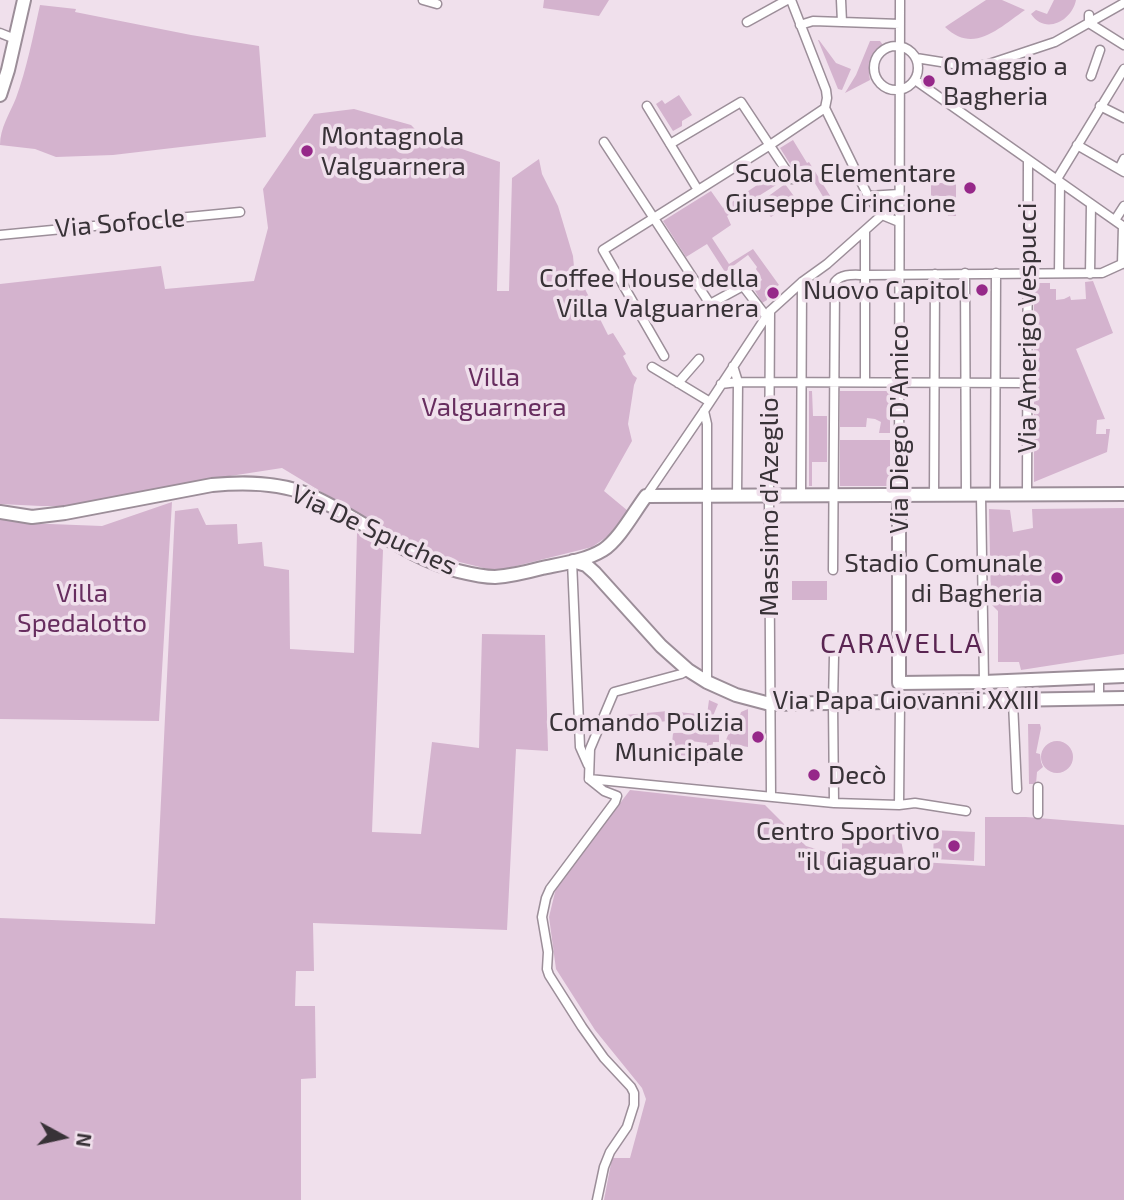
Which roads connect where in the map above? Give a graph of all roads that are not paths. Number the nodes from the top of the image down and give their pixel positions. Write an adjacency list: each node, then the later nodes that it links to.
1 (24, 0): 14 (street)
2 (423, 0): 7 (street)
3 (789, 0): 9 (street); 12 (street)
4 (841, 0): 10 (street)
5 (900, 0): 11 (street, Via Diego D'Amico)
6 (1124, 3): 8 (street)
7 (437, 4)
8 (1089, 19): 15 (street); 18 (street)
9 (747, 22)
10 (842, 22): 11 (street); 12 (street)
11 (900, 22): 16 (street, Via Diego D'Amico)
12 (800, 25): 26 (street)
13 (0, 33): 14 (street)
14 (15, 39): 23 (street)
15 (1124, 45)
16 (900, 46): 18 (street); 22 (street, Via Diego D'Amico); 22 (street)
17 (1100, 50): 20 (street)
18 (916, 58): 21 (street)
19 (1124, 69): 25 (street)
20 (1091, 76)
21 (915, 80): 22 (street); 33 (street)
22 (899, 90): 38 (street, Via Diego D'Amico)
23 (1, 92)
24 (647, 106): 29 (street)
25 (1100, 106): 27 (street); 31 (street)
26 (825, 108): 30 (street); 39 (street)
27 (1124, 118)
28 (604, 142): 44 (street)
29 (670, 144): 30 (street); 37 (street)
30 (770, 145): 35 (street); 37 (street)
31 (1077, 145): 34 (street); 36 (street)
32 (1124, 159): 34 (street)
33 (1028, 160): 36 (street); 52 (street, Via Amerigo Vespucci)
34 (1121, 170)
35 (792, 179)
36 (1058, 180): 40 (street); 53 (street)
37 (698, 190): 44 (street)
38 (899, 194): 39 (street); 45 (street, Via Diego D'Amico)
39 (868, 196): 43 (street)
40 (1091, 204): 46 (street); 55 (street)
41 (1124, 206): 46 (street)
42 (240, 212): 48 (street, Via Sofocle)
43 (882, 215): 45 (street); 47 (street, Via De Spuches)
44 (654, 219): 59 (street); 60 (street)
45 (899, 222): 57 (street, Via Diego D'Amico)
46 (1120, 224): 49 (street)
47 (865, 231): 56 (street); 58 (street, Via De Spuches)
48 (0, 235)
49 (1123, 264): 55 (street)
50 (965, 273): 51 (street); 54 (street); 72 (street)
51 (996, 273): 52 (street); 73 (street)
52 (1027, 273): 53 (street); 74 (street, Via Amerigo Vespucci)
53 (1059, 273): 55 (street)
54 (935, 274): 57 (street); 71 (street)
55 (1090, 274)
56 (865, 275): 57 (street); 68 (street); 69 (street)
57 (900, 275): 70 (street, Via Diego D'Amico)
58 (802, 282): 59 (street, Via De Spuches); 67 (street)
59 (768, 313): 62 (street, Via De Spuches); 65 (street, Massimo d'Azeglio)
60 (664, 356)
61 (699, 359): 66 (street)
62 (733, 366): 64 (street); 75 (street, Via De Spuches)
63 (652, 367): 66 (street)
64 (738, 382): 65 (street); 75 (street); 80 (street)
65 (769, 382): 67 (street); 84 (street, Massimo d'Azeglio)
66 (678, 383): 76 (street)
67 (801, 383): 68 (street); 85 (street)
68 (834, 383): 69 (street); 86 (street)
69 (865, 383): 70 (street)
70 (899, 383): 71 (street); 87 (street, Via Diego D'Amico)
71 (934, 383): 72 (street); 88 (street)
72 (965, 383): 73 (street); 89 (street)
73 (995, 383): 74 (street); 81 (street)
74 (1028, 383): 82 (street, Via Amerigo Vespucci)
75 (721, 384): 76 (street, Via De Spuches)
76 (710, 402): 77 (street, Via De Spuches)
77 (704, 411): 79 (street); 83 (street, Via De Spuches)
78 (1124, 494): 82 (street)
79 (708, 495): 80 (street); 83 (street); 100 (street)
80 (737, 495): 84 (street)
81 (995, 495): 82 (street); 90 (street)
82 (1027, 495)
83 (646, 496): 92 (street, Via De Spuches)
84 (769, 496): 85 (street); 110 (street, Massimo d'Azeglio)
85 (801, 496): 86 (street)
86 (833, 496): 87 (street); 94 (street)
87 (899, 496): 88 (street); 104 (street, Via Diego D'Amico)
88 (934, 496): 89 (street)
89 (966, 496): 90 (street)
90 (981, 496): 103 (street)
91 (0, 512): 93 (street, Via De Spuches)
92 (602, 550): 93 (street, Via De Spuches); 95 (street)
93 (572, 561): 95 (street, Via Papa Giovanni XXIII); 111 (street)
94 (833, 570)
95 (596, 573): 97 (street, Via Papa Giovanni XXIII)
96 (834, 656): 108 (street)
97 (688, 670): 100 (street, Via Papa Giovanni XXIII); 111 (street)
98 (1124, 676): 99 (street, Via Papa Giovanni XXIII)
99 (1099, 677): 101 (street, Via Papa Giovanni XXIII); 105 (street)
100 (707, 681): 110 (street, Via Papa Giovanni XXIII)
101 (1012, 681): 103 (street, Via Papa Giovanni XXIII); 107 (street)
102 (924, 682): 103 (street, Via Papa Giovanni XXIII); 104 (street, Via Papa Giovanni XXIII); 109 (street)
103 (984, 682)
104 (899, 683): 109 (street)
105 (1099, 698): 106 (street, Via Papa Giovanni XXIII); 107 (street, Via Papa Giovanni XXIII)
106 (1124, 698)
107 (1013, 699): 109 (street, Via Papa Giovanni XXIII); 114 (street)
108 (833, 702): 109 (street, Via Papa Giovanni XXIII); 110 (street, Via Papa Giovanni XXIII); 116 (street)
109 (898, 702): 117 (street)
110 (770, 704): 115 (street, Massimo d'Azeglio)
111 (588, 765): 112 (street)
112 (589, 779): 115 (street); 120 (street)
113 (1038, 787): 119 (street)
114 (1017, 789)
115 (771, 796): 116 (street)
116 (834, 803): 117 (street)
117 (899, 805): 118 (street)
118 (966, 811)
119 (1038, 814)
120 (597, 1200)

